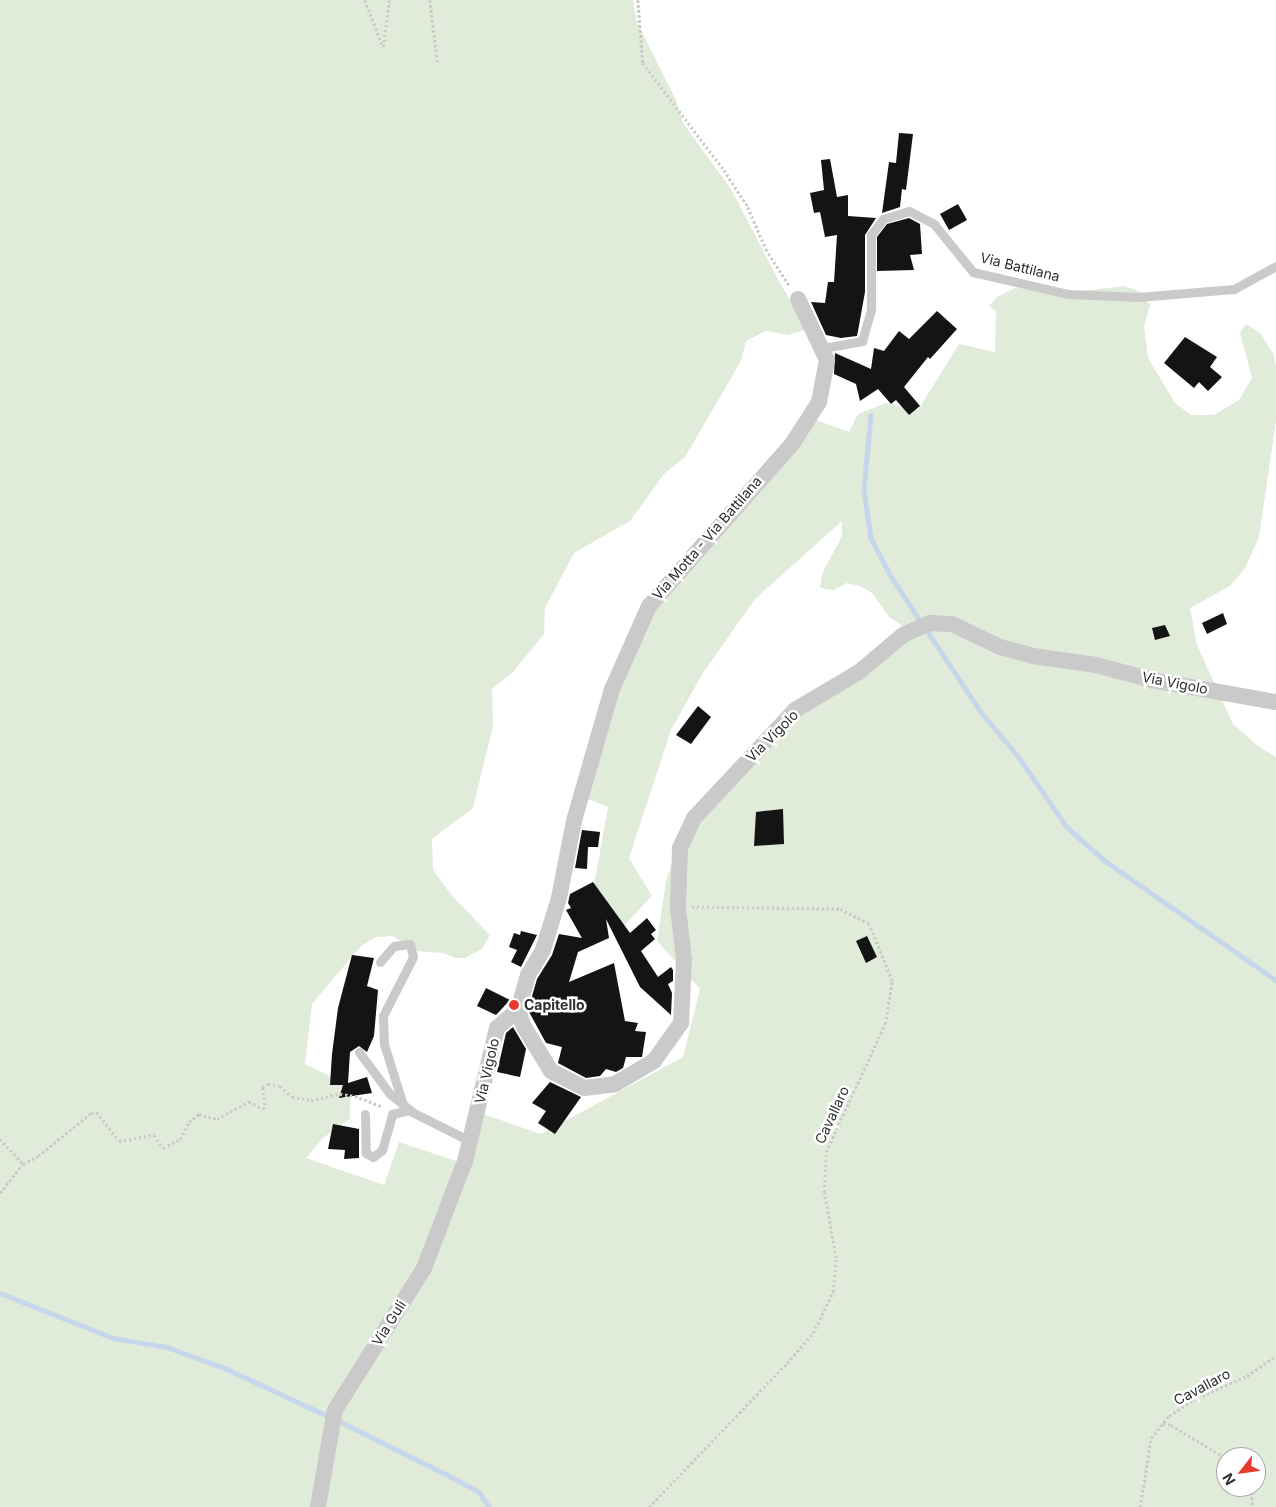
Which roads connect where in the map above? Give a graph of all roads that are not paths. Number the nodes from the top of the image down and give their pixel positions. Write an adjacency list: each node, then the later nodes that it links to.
1 (1276, 266): 3 (lane, Via Battilana)
2 (798, 299): 3 (street)
3 (823, 348): 6 (street, Via Motta - Via Battilana)
4 (1276, 702): 6 (street, Via Vigolo)
5 (380, 962): 8 (lane)
6 (518, 1010): 10 (street, Via Vigolo)
7 (359, 1052): 8 (lane)
8 (406, 1107): 9 (lane); 10 (lane)
9 (364, 1114)
10 (470, 1141): 11 (street, Via Guli)
11 (318, 1507)

